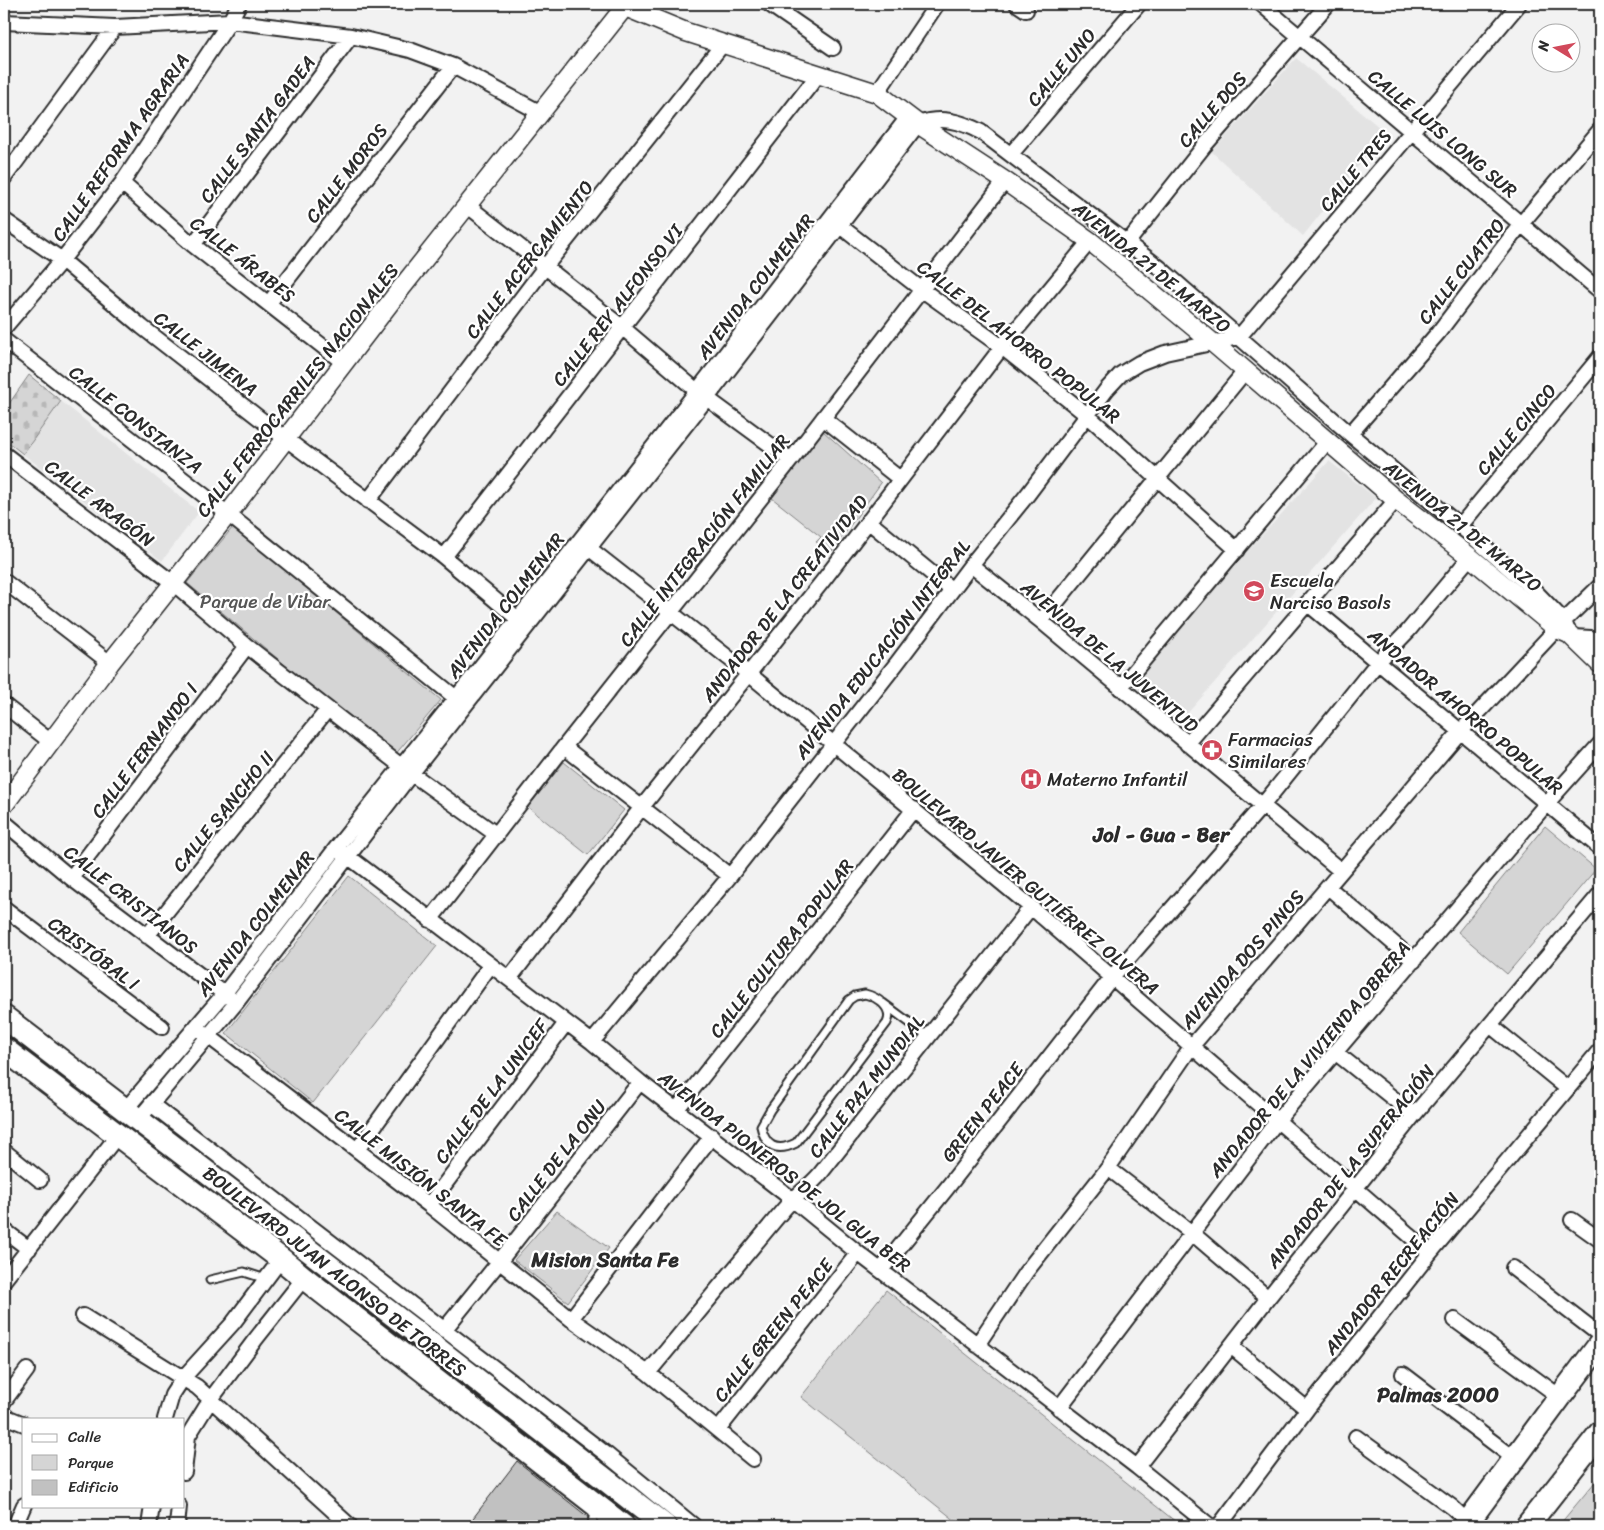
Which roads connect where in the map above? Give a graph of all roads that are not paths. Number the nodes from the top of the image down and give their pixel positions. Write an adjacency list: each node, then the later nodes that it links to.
1 (239, 4): 9 (street, CALLE REFORMA AGRARIA)
2 (769, 4): 15 (street)
3 (937, 4): 18 (street)
4 (1139, 4): 23 (street, CALLE UNO)
5 (1260, 4): 13 (street, CALLE LUIS LONG SUR)
6 (1328, 4): 13 (street, CALLE DOS)
7 (1519, 4): 22 (street, CALLE TRES)
8 (623, 5): 14 (street, AVENIDA 21 DE MARZO); 19 (street, CALLE FERROCARRILES NACIONALES)
9 (230, 20): 11 (street); 12 (street); 26 (street, CALLE REFORMA AGRARIA)
10 (4, 22): 11 (street)
11 (115, 27): 24 (street)
12 (351, 36): 16 (street); 33 (street, CALLE SANTA GADEA)
13 (1300, 37): 22 (street, CALLE LUIS LONG SUR); 32 (street, CALLE DOS)
14 (723, 44): 17 (street, AVENIDA 21 DE MARZO); 35 (street, CALLE ACERCAMIENTO)
15 (833, 48)
16 (453, 66): 19 (street); 38 (street, CALLE MOROS)
17 (818, 75): 18 (street, AVENIDA 21 DE MARZO); 40 (street, CALLE REY ALFONSO VI)
18 (877, 93): 20 (street, AVENIDA 21 DE MARZO)
19 (541, 113): 27 (street, CALLE FERROCARRILES NACIONALES)
20 (913, 121): 23 (street); 25 (street, AVENIDA 21 DE MARZO); 30 (street, AVENIDA COLMENAR); 48 (street, AVENIDA COLMENAR)
21 (1600, 130): 29 (street, CALLE CUATRO)
22 (1412, 131): 29 (street, CALLE LUIS LONG SUR); 41 (street, CALLE TRES)
23 (1012, 154): 32 (street)
24 (4, 178)
25 (1005, 181): 31 (street, AVENIDA 21 DE MARZO); 36 (street, CALLE INTEGRACIÓN FAMILIAR)
26 (122, 183): 33 (street, CALLE ÁRABES); 34 (street, CALLE REFORMA AGRARIA)
27 (468, 206): 35 (street); 46 (street, CALLE FERROCARRILES NACIONALES)
28 (4, 220): 34 (street, CALLE JIMENA)
29 (1521, 224): 37 (street, CALLE LUIS LONG SUR); 51 (street, CALLE CUATRO)
30 (840, 226): 36 (street, CALLE DEL AHORRO POPULAR); 48 (street, AVENIDA COLMENAR)
31 (1090, 240): 43 (street, AVENIDA 21 DE MARZO); 44 (street, ANDADOR DE LA CREATIVIDAD)
32 (1128, 242): 41 (street)
33 (193, 245): 38 (street, CALLE ÁRABES)
34 (62, 260): 39 (street, CALLE REFORMA AGRARIA); 52 (street, CALLE JIMENA)
35 (545, 267): 40 (street); 59 (street, CALLE ACERCAMIENTO)
36 (921, 288): 44 (street, CALLE DEL AHORRO POPULAR); 50 (street, CALLE INTEGRACIÓN FAMILIAR)
37 (1600, 291)
38 (269, 303): 46 (street, CALLE ÁRABES)
39 (4, 328)
40 (623, 328): 48 (street); 65 (street, CALLE REY ALFONSO VI)
41 (1239, 337): 43 (street, AVENIDA EDUCACIÓN INTEGRAL); 51 (street)
42 (4, 340): 60 (street, CALLE CONSTANZA)
43 (1214, 343): 47 (street, AVENIDA 21 DE MARZO); 49 (street, AVENIDA EDUCACIÓN INTEGRAL)
44 (1002, 347): 49 (street, CALLE DEL AHORRO POPULAR); 57 (street, ANDADOR DE LA CREATIVIDAD)
45 (1600, 357): 62 (street, CALLE CINCO)
46 (344, 363): 52 (street, CALLE FERROCARRILES NACIONALES)
47 (1246, 370): 53 (street, AVENIDA 21 DE MARZO); 56 (street)
48 (702, 395): 55 (street); 63 (street, AVENIDA COLMENAR); 75 (street, AVENIDA COLMENAR)
49 (1087, 415): 56 (street, CALLE DEL AHORRO POPULAR); 67 (street, AVENIDA EDUCACIÓN INTEGRAL)
50 (823, 418): 55 (street, CALLE INTEGRACIÓN FAMILIAR); 57 (street)
51 (1350, 434): 62 (street)
52 (286, 439): 59 (street, CALLE JIMENA); 60 (street, CALLE FERROCARRILES NACIONALES)
53 (1327, 442): 58 (street, AVENIDA 21 DE MARZO); 64 (street)
54 (4, 454): 69 (street, CALLE ARAGÓN)
55 (791, 460): 73 (street, CALLE INTEGRACIÓN FAMILIAR)
56 (1157, 478): 64 (street, CALLE DEL AHORRO POPULAR); 74 (street)
57 (900, 479): 61 (street, ANDADOR DE LA CREATIVIDAD)
58 (1396, 500): 66 (street, AVENIDA 21 DE MARZO); 72 (street)
59 (368, 501): 65 (street, CALLE JIMENA)
60 (228, 514): 69 (street, CALLE FERROCARRILES NACIONALES); 84 (street, CALLE CONSTANZA)
61 (868, 521): 71 (street); 82 (street, ANDADOR DE LA CREATIVIDAD)
62 (1460, 526): 76 (street)
63 (590, 549): 73 (street, BOULEVARD JAVIER GUTIÉRREZ OLVERA); 75 (street, AVENIDA COLMENAR)
64 (1237, 550): 83 (street)
65 (444, 557): 75 (street, CALLE JIMENA)
66 (1470, 557): 76 (street, AVENIDA 21 DE MARZO); 79 (street, GREEN PEACE)
67 (970, 565): 71 (street, AVENIDA EDUCACIÓN INTEGRAL); 74 (street, AVENIDA DE LA JUVENTUD)
68 (4, 581): 80 (street)
69 (173, 582): 78 (street); 80 (street, CALLE FERROCARRILES NACIONALES)
70 (1600, 586): 76 (street, AVENIDA DOS PINOS)
71 (952, 590): 89 (street, AVENIDA EDUCACIÓN INTEGRAL)
72 (1307, 603): 79 (street, ANDADOR AHORRO POPULAR); 90 (street)
73 (671, 612): 82 (street, BOULEVARD JAVIER GUTIÉRREZ OLVERA); 92 (street, CALLE INTEGRACIÓN FAMILIAR)
74 (1041, 621): 83 (street, AVENIDA DE LA JUVENTUD)
75 (523, 623): 84 (street, AVENIDA COLMENAR); 93 (street, AVENIDA COLMENAR)
76 (1566, 630): 77 (street); 81 (street, AVENIDA 21 DE MARZO); 87 (street, AVENIDA DOS PINOS)
77 (1600, 644)
78 (247, 646): 86 (street); 106 (street, CALLE FERNANDO I)
79 (1378, 662): 87 (street, ANDADOR AHORRO POPULAR); 96 (street, GREEN PEACE)
80 (110, 663): 88 (street, CALLE FERROCARRILES NACIONALES)
81 (1600, 664)
82 (749, 674): 89 (street, BOULEVARD JAVIER GUTIÉRREZ OLVERA); 97 (street, ANDADOR DE LA CREATIVIDAD)
83 (1120, 688): 90 (street, AVENIDA DE LA JUVENTUD)
84 (456, 698): 93 (street, AVENIDA COLMENAR)
85 (4, 705): 88 (street)
86 (328, 709): 93 (street); 112 (street, CALLE SANCHO II)
87 (1460, 732): 94 (street, ANDADOR AHORRO POPULAR); 104 (street, AVENIDA DOS PINOS)
88 (51, 742): 95 (street, CALLE FERROCARRILES NACIONALES)
89 (833, 744): 98 (street, BOULEVARD JAVIER GUTIÉRREZ OLVERA); 105 (street, AVENIDA EDUCACIÓN INTEGRAL)
90 (1187, 744): 96 (street, AVENIDA DE LA JUVENTUD)
91 (1600, 744): 94 (street, ANDADOR DE LA VIVIENDA OBRERA)
92 (564, 747): 97 (street); 100 (street, CALLE INTEGRACIÓN FAMILIAR)
93 (406, 770): 100 (street); 101 (street, AVENIDA COLMENAR); 103 (street, AVENIDA COLMENAR)
94 (1547, 803): 102 (street, ANDADOR AHORRO POPULAR); 113 (street, ANDADOR DE LA VIVIENDA OBRERA)
95 (4, 805)
96 (1262, 806): 104 (street, AVENIDA DE LA JUVENTUD); 115 (street, GREEN PEACE)
97 (642, 807): 105 (street); 116 (street, ANDADOR DE LA CREATIVIDAD)
98 (914, 809): 109 (street, BOULEVARD JAVIER GUTIÉRREZ OLVERA); 134 (street, CALLE CULTURA POPULAR)
99 (4, 822): 106 (street, CALLE CRISTIANOS)
100 (497, 835): 111 (street, CALLE INTEGRACIÓN FAMILIAR)
101 (337, 847): 103 (street, AVENIDA PIONEROS DE JOL GUA BER); 117 (street, AVENIDA COLMENAR)
102 (1600, 848)
103 (348, 856): 111 (street, AVENIDA PIONEROS DE JOL GUA BER); 119 (street, AVENIDA COLMENAR)
104 (1341, 871): 107 (street, AVENIDA DOS PINOS)
105 (730, 876): 127 (street, AVENIDA EDUCACIÓN INTEGRAL)
106 (71, 878): 112 (street, CALLE CRISTIANOS)
107 (1328, 887): 113 (street); 128 (street, AVENIDA DOS PINOS)
108 (1600, 894): 122 (street, ANDADOR DE LA SUPERACIÓN)
109 (1031, 907): 115 (street, BOULEVARD JAVIER GUTIÉRREZ OLVERA); 126 (street, CALLE PAZ MUNDIAL)
110 (4, 908): 123 (street, CRISTÓBAL I)
111 (430, 920): 114 (street, AVENIDA PIONEROS DE JOL GUA BER)
112 (147, 936): 117 (street, CALLE CRISTIANOS)
113 (1414, 961): 131 (street, ANDADOR DE LA VIVIENDA OBRERA)
114 (490, 966): 116 (street, AVENIDA PIONEROS DE JOL GUA BER); 140 (street)
115 (1112, 977): 128 (street, BOULEVARD JAVIER GUTIÉRREZ OLVERA); 157 (street, GREEN PEACE)
116 (509, 979): 121 (street, AVENIDA PIONEROS DE JOL GUA BER)
117 (224, 994): 119 (street, CALLE CRISTIANOS); 124 (street, AVENIDA COLMENAR)
118 (882, 1002): 118 (lane); 126 (lane)
119 (236, 1003): 125 (street, AVENIDA COLMENAR)
120 (4, 1017): 135 (main road, BOULEVARD JUAN ALONSO DE TORRES)
121 (566, 1023): 127 (street, AVENIDA PIONEROS DE JOL GUA BER); 146 (street, CALLE DE LA UNICEF)
122 (1490, 1026): 133 (street); 136 (street, ANDADOR DE LA SUPERACIÓN)
123 (162, 1027)
124 (197, 1027): 125 (street, CALLE MISIÓN SANTA FE); 135 (street, AVENIDA COLMENAR)
125 (209, 1036): 135 (street, AVENIDA COLMENAR); 140 (street, CALLE MISIÓN SANTA FE)
126 (929, 1037): 145 (street, CALLE PAZ MUNDIAL)
127 (592, 1042): 132 (street, AVENIDA PIONEROS DE JOL GUA BER)
128 (1191, 1047): 137 (street, BOULEVARD JAVIER GUTIÉRREZ OLVERA); 142 (street, AVENIDA DOS PINOS)
129 (4, 1049): 138 (main road, BOULEVARD JUAN ALONSO DE TORRES)
130 (1600, 1050): 133 (street, ANDADOR RECREACIÓN)
131 (1335, 1052): 136 (street); 137 (street, ANDADOR DE LA VIVIENDA OBRERA)
132 (640, 1082): 134 (street, AVENIDA PIONEROS DE JOL GUA BER); 155 (street, CALLE DE LA ONU)
133 (1567, 1088): 153 (street, ANDADOR RECREACIÓN)
134 (677, 1109): 139 (street, AVENIDA PIONEROS DE JOL GUA BER)
135 (138, 1111): 166 (street); 202 (main road, BOULEVARD JUAN ALONSO DE TORRES)
136 (1414, 1115): 144 (street, ANDADOR DE LA SUPERACIÓN)
137 (1277, 1121): 144 (street, BOULEVARD JAVIER GUTIÉRREZ OLVERA); 149 (street, ANDADOR DE LA VIVIENDA OBRERA)
138 (118, 1135): 151 (street); 154 (main road, BOULEVARD JUAN ALONSO DE TORRES)
139 (712, 1136): 145 (street, AVENIDA PIONEROS DE JOL GUA BER); 164 (street)
140 (357, 1150): 146 (street, CALLE MISIÓN SANTA FE)
141 (4, 1151): 143 (street)
142 (1108, 1168): 149 (street); 169 (street, AVENIDA DOS PINOS)
143 (40, 1180)
144 (1355, 1188): 153 (street, BOULEVARD JAVIER GUTIÉRREZ OLVERA); 162 (street, ANDADOR DE LA SUPERACIÓN)
145 (792, 1199): 152 (street, AVENIDA PIONEROS DE JOL GUA BER); 172 (street, CALLE PAZ MUNDIAL)
146 (429, 1205): 155 (street, CALLE MISIÓN SANTA FE)
147 (1572, 1220): 150 (street)
148 (4, 1230): 151 (street)
149 (1192, 1233): 162 (street); 178 (street, ANDADOR DE LA VIVIENDA OBRERA)
150 (1600, 1240)
151 (29, 1250): 160 (street)
152 (858, 1253): 157 (street, AVENIDA PIONEROS DE JOL GUA BER); 183 (street, CALLE GREEN PEACE)
153 (1430, 1253): 179 (street, ANDADOR RECREACIÓN)
154 (281, 1259): 158 (main road, BOULEVARD JUAN ALONSO DE TORRES); 159 (street)
155 (500, 1262): 164 (street, CALLE MISIÓN SANTA FE); 166 (street, CALLE DE LA ONU)
156 (1513, 1268): 167 (street)
157 (881, 1270): 169 (street, AVENIDA PIONEROS DE JOL GUA BER)
158 (304, 1278): 176 (street); 191 (main road, BOULEVARD JUAN ALONSO DE TORRES)
159 (266, 1279): 161 (lane); 174 (street)
160 (4, 1280)
161 (210, 1280)
162 (1268, 1298): 170 (street, ANDADOR DE LA SUPERACIÓN)
163 (83, 1316): 174 (street)
164 (571, 1318): 172 (street, CALLE MISIÓN SANTA FE)
165 (1455, 1320): 175 (street)
166 (444, 1330): 203 (street)
167 (1600, 1335)
168 (1600, 1344): 175 (main road)
169 (977, 1345): 178 (street, AVENIDA PIONEROS DE JOL GUA BER)
170 (1231, 1346): 179 (street); 190 (street, ANDADOR DE LA SUPERACIÓN)
171 (27, 1370): 177 (street)
172 (648, 1373): 183 (street, CALLE MISIÓN SANTA FE)
173 (1403, 1374): 189 (street)
174 (183, 1378): 176 (street); 181 (street)
175 (1560, 1397): 189 (main road)
176 (211, 1399): 185 (street); 199 (street)
177 (4, 1401)
178 (1059, 1408): 190 (street, AVENIDA PIONEROS DE JOL GUA BER)
179 (1307, 1409): 205 (street, ANDADOR RECREACIÓN)
180 (4, 1416): 182 (street)
181 (165, 1418)
182 (22, 1423)
183 (718, 1430): 188 (street, CALLE MISIÓN SANTA FE)
184 (1600, 1433): 206 (main road)
185 (186, 1436): 187 (street)
186 (1356, 1437): 195 (street)
187 (185, 1454)
188 (753, 1459)
189 (1515, 1459): 195 (main road)
190 (1136, 1467): 204 (street, AVENIDA PIONEROS DE JOL GUA BER)
191 (595, 1503): 200 (lane); 201 (main road, BOULEVARD JUAN ALONSO DE TORRES)
192 (22, 1508): 196 (street)
193 (152, 1508): 197 (street)
194 (179, 1508): 198 (street)
195 (1467, 1524)
196 (15, 1526)
197 (149, 1526)
198 (177, 1526)
199 (350, 1526)
200 (592, 1526)
201 (624, 1526)
202 (665, 1526)
203 (694, 1526)
204 (1210, 1526)
205 (1219, 1526)
206 (1527, 1526)

